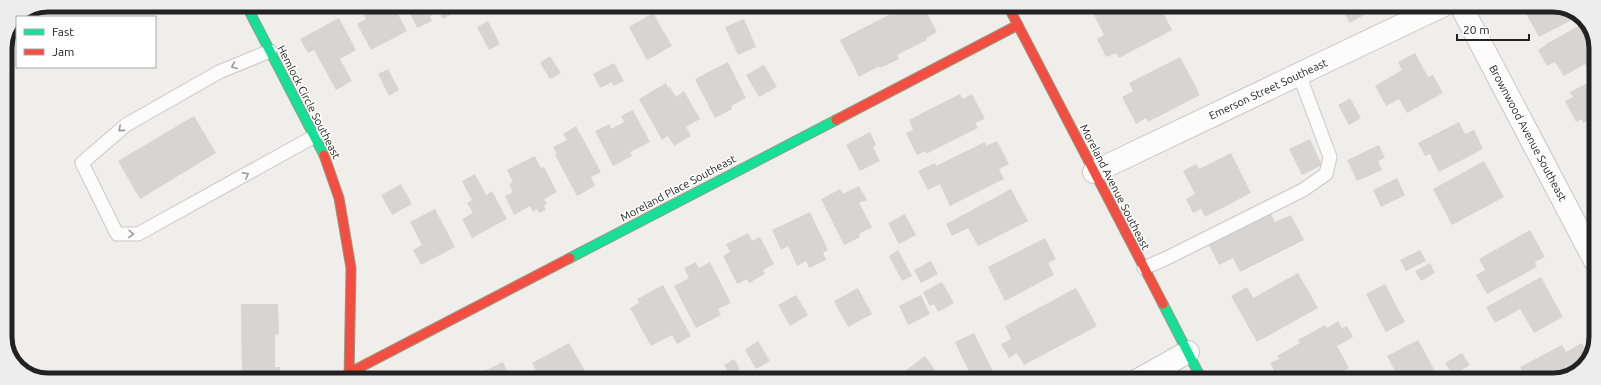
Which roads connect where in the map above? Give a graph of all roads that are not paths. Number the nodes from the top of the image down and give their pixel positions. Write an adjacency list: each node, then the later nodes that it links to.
1 (250, 12): 6 (main road, Hemlock Circle Southeast)
2 (1011, 12): 5 (main road, Moreland Avenue Southeast)
3 (1429, 12): 7 (street, Emerson Street Southeast)
4 (1464, 12): 10 (street, Brownwood Avenue Southeast)
5 (1018, 25): 9 (main road, Moreland Avenue Southeast); 14 (main road, Moreland Place Southeast)
6 (270, 51): 8 (main road, Hemlock Circle Southeast); 8 (lane, one-way to 8)
7 (1299, 74): 9 (street, Emerson Street Southeast); 11 (lane)
8 (315, 136): 13 (main road, Hemlock Circle Southeast)
9 (1094, 172): 11 (main road, Moreland Avenue Southeast)
10 (1589, 250)
11 (1144, 268): 12 (main road, Moreland Avenue Southeast)
12 (1188, 352): 15 (street); 16 (main road, Moreland Avenue Southeast)
13 (349, 373)
14 (355, 373)
15 (1150, 373)
16 (1198, 373)

